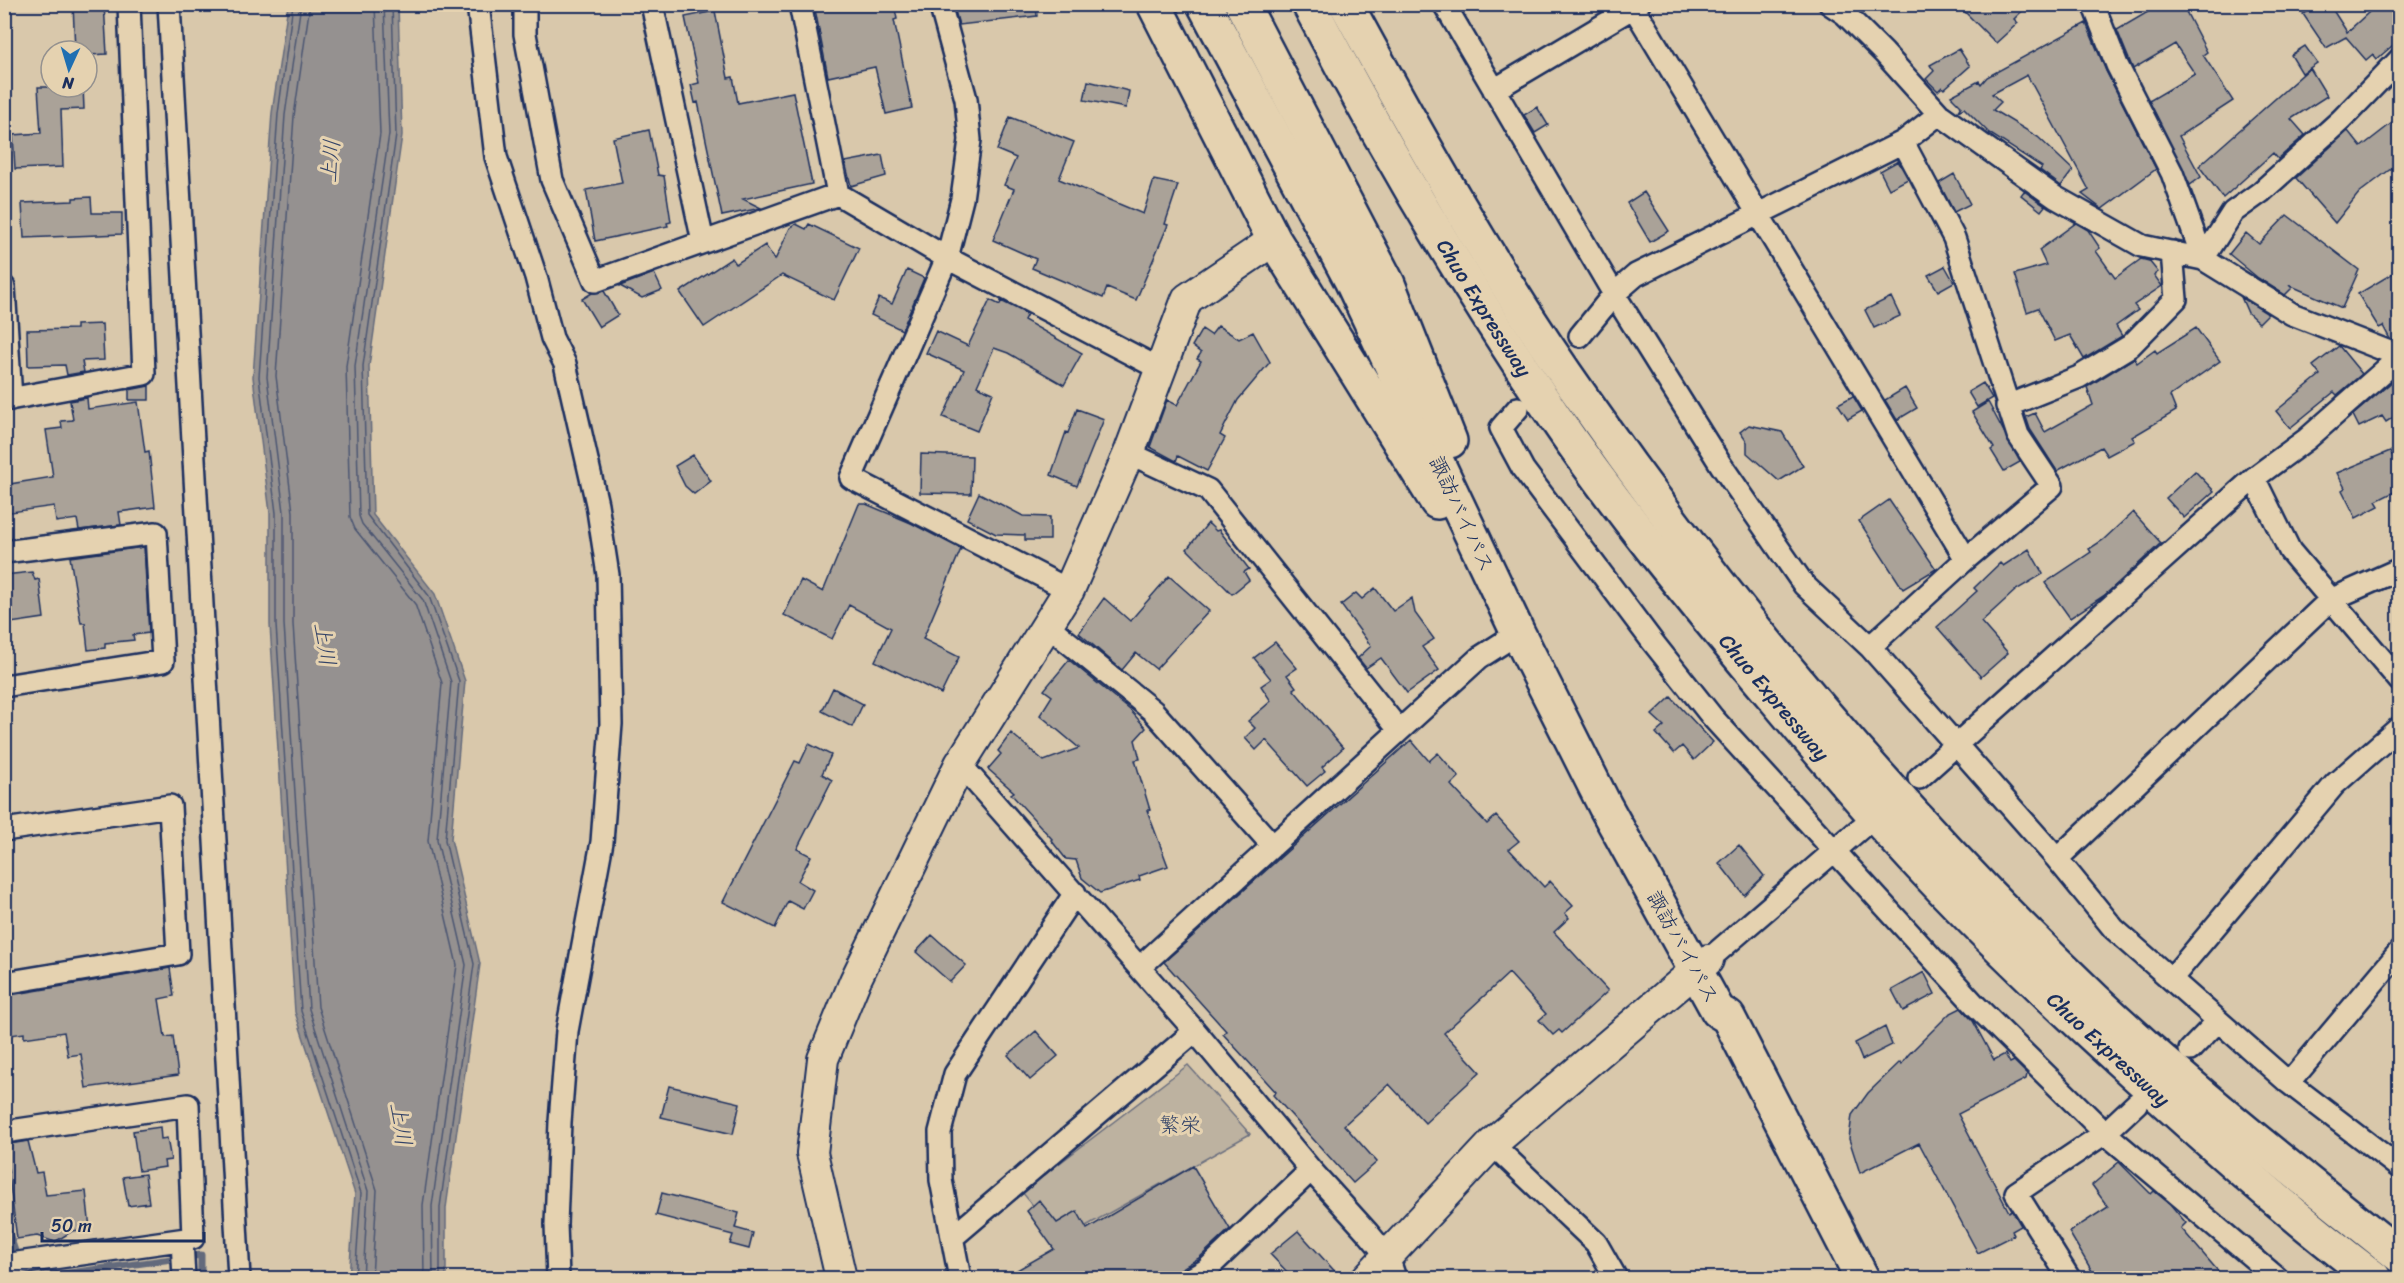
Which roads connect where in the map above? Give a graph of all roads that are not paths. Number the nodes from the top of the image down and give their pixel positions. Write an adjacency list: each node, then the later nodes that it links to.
1 (129, 4): 34 (street)
2 (169, 4): 85 (street)
3 (478, 4): 72 (street)
4 (525, 4): 25 (street)
5 (652, 4): 25 (street)
6 (800, 4): 22 (street)
7 (940, 4): 27 (street)
8 (1154, 4): 24 (highway)
9 (1204, 4): 45 (highway, 諏訪バイパス)
10 (1215, 4): 39 (highway, 諏訪バイパス)
11 (1242, 4): 39 (highway)
12 (1309, 4): 96 (highway, Chuo Expressway)
13 (1346, 4): 71 (highway, Chuo Expressway)
14 (1444, 4): 19 (street)
15 (1830, 4): 20 (street)
16 (2093, 4): 28 (street)
17 (1636, 6): 19 (street); 23 (street)
18 (2400, 59): 28 (street)
19 (1494, 90): 30 (street)
20 (1939, 114): 21 (street); 26 (street)
21 (1903, 142): 23 (street); 35 (street)
22 (838, 194): 25 (street); 27 (street)
23 (1756, 214): 30 (street); 41 (street)
24 (1274, 240): 33 (street); 45 (highway)
25 (703, 242)
26 (2172, 252): 28 (street); 35 (street)
27 (946, 258): 33 (street); 43 (street)
28 (2203, 259): 32 (street)
29 (4, 287): 34 (street)
30 (1614, 294): 31 (street); 47 (street)
31 (1580, 336)
32 (2400, 356): 38 (street)
33 (1162, 370): 37 (street)
34 (8, 399)
35 (2007, 406): 41 (street)
36 (1518, 408): 58 (street)
37 (1129, 453): 43 (street); 51 (street)
38 (2254, 478): 44 (street); 52 (street)
39 (1491, 546): 62 (highway, 諏訪バイパス)
40 (4, 552): 49 (street)
41 (1966, 559): 47 (street)
42 (2400, 569): 44 (street)
43 (1069, 590): 46 (street)
44 (2331, 600): 48 (street); 59 (street)
45 (1513, 623): 51 (street); 62 (highway, 諏訪バイパス)
46 (1047, 626): 53 (street); 57 (street)
47 (1870, 646): 52 (street)
48 (2400, 681)
49 (4, 686)
50 (2400, 727): 64 (street)
51 (1399, 730): 57 (street)
52 (1957, 744): 54 (street); 59 (street)
53 (960, 764): 60 (street); 88 (street)
54 (1919, 778)
55 (1862, 827): 58 (street)
56 (4, 830): 65 (street)
57 (1273, 846): 63 (street)
58 (1834, 849): 62 (street); 74 (street)
59 (2058, 859): 64 (street)
60 (1075, 893): 63 (street); 78 (street)
61 (2400, 951): 69 (street)
62 (1702, 965): 75 (street); 93 (highway, 諏訪バイパス)
63 (1140, 967): 67 (street)
64 (2171, 980): 66 (street)
65 (4, 982)
66 (2217, 1022): 68 (street); 69 (street)
67 (1195, 1030): 77 (street); 78 (street)
68 (2190, 1050)
69 (2289, 1083): 76 (street)
70 (2137, 1102): 74 (street)
71 (2229, 1119): 79 (highway); 81 (highway, Chuo Expressway)
72 (560, 1122): 86 (street); 87 (street)
73 (4, 1132): 80 (street)
74 (2105, 1133): 94 (street); 95 (street)
75 (1492, 1144): 83 (street); 92 (street)
76 (2400, 1167)
77 (1311, 1170): 83 (street); 90 (street)
78 (953, 1237): 89 (street)
79 (2400, 1238)
80 (182, 1240): 82 (street); 84 (street)
81 (2400, 1256)
82 (4, 1265)
83 (1391, 1268): 91 (street)
84 (184, 1278)
85 (239, 1278)
86 (543, 1278)
87 (558, 1278)
88 (841, 1278)
89 (960, 1278)
90 (1192, 1278)
91 (1366, 1278)
92 (1616, 1278)
93 (1862, 1278)
94 (2069, 1278)
95 (2277, 1278)
96 (2374, 1278)

